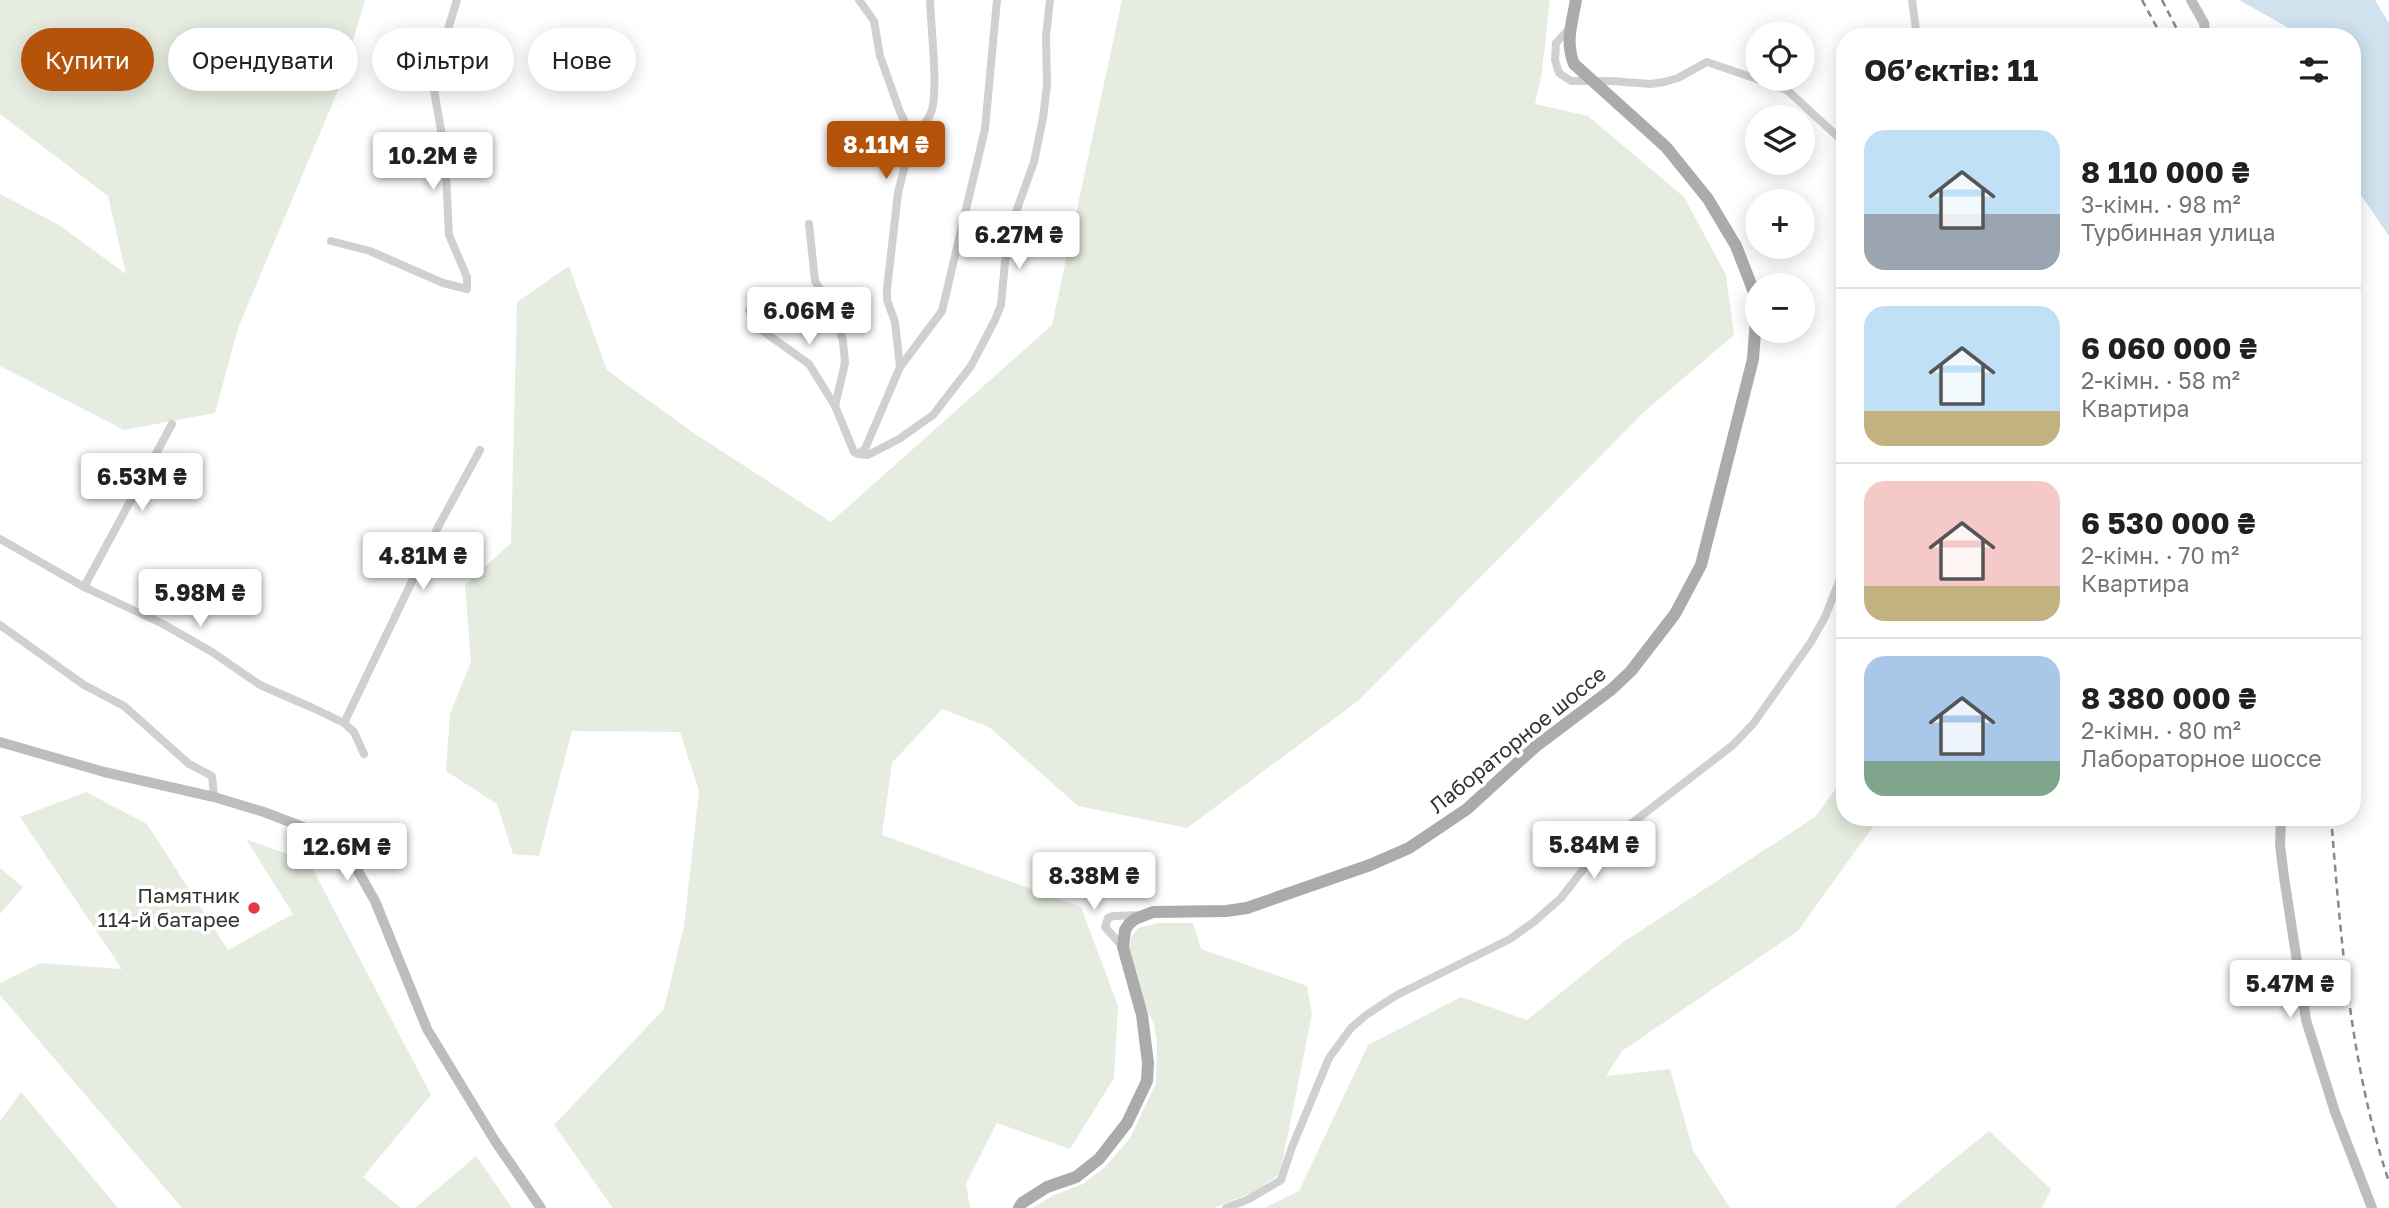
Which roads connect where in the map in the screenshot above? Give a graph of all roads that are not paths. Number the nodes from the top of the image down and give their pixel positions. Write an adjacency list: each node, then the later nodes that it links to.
1 (457, 0): 17 (street)
2 (859, 0): 14 (street)
3 (930, 0): 14 (street)
4 (997, 0): 19 (street)
5 (1050, 0): 23 (street)
6 (1576, 0): 12 (main road, Лабораторное шоссе)
7 (1912, 0): 9 (street)
8 (2191, 0): 10 (main road)
9 (1916, 28)
10 (2205, 28)
11 (1745, 75): 12 (street)
12 (1596, 85): 33 (main road, Лабораторное шоссе)
13 (1788, 91): 15 (street)
14 (914, 129): 19 (street)
15 (1836, 135)
16 (809, 224): 20 (street)
17 (331, 241)
18 (749, 310): 20 (street)
19 (900, 367): 23 (street)
20 (835, 406): 23 (street)
21 (172, 424): 25 (street)
22 (480, 450): 28 (street)
23 (862, 451)
24 (0, 539): 25 (street)
25 (84, 587): 28 (street)
26 (1836, 589): 37 (street)
27 (0, 625): 31 (street)
28 (344, 723): 30 (street)
29 (0, 742): 31 (main road)
30 (364, 754)
31 (214, 797): 35 (main road)
32 (2281, 826): 38 (main road)
33 (1144, 915): 34 (main road); 34 (street)
34 (1123, 947): 36 (main road)
35 (541, 1208)
36 (1019, 1208)
37 (1226, 1208)
38 (2372, 1208)

